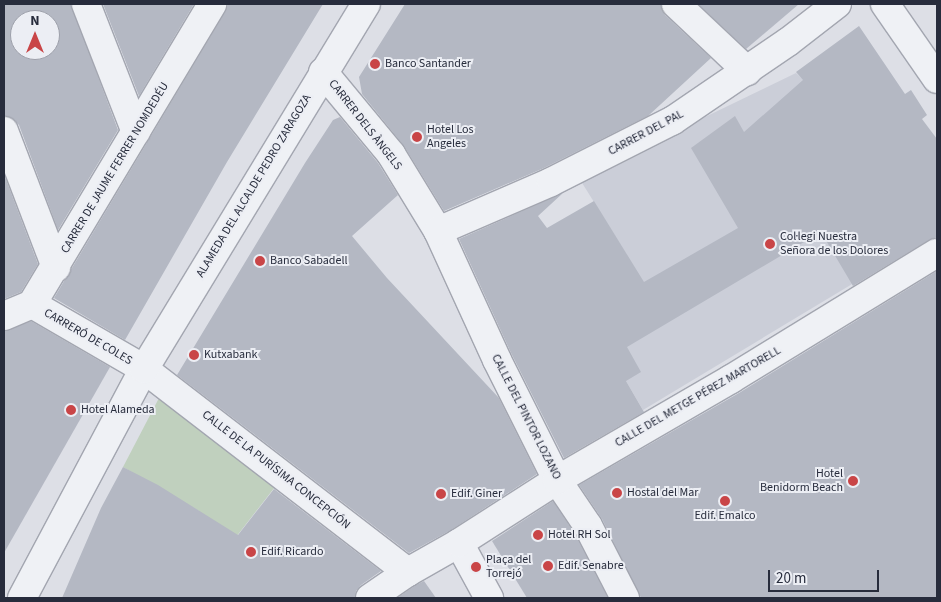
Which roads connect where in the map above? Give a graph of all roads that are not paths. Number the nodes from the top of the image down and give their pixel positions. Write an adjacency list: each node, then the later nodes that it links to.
1 (86, 4): 11 (street)
2 (366, 4): 8 (street, ALAMEDA DEL ALCALDE PEDRO ZARAGOZA)
3 (676, 4): 7 (street)
4 (837, 4): 7 (street, CARRER DEL PAL)
5 (885, 4): 9 (street)
6 (210, 5): 11 (street, CARRER DE JAUME FERRER NOMDEDÉU)
7 (747, 71): 12 (street, CARRER DEL PAL)
8 (323, 72): 12 (street, CARRER DELS ÀNGELS); 17 (street, ALAMEDA DEL ALCALDE PEDRO ZARAGOZA)
9 (937, 79)
10 (4, 131): 14 (street)
11 (136, 132): 14 (street, CARRER DE JAUME FERRER NOMDEDÉU)
12 (438, 231): 18 (street, CALLE DEL PINTOR LOZANO)
13 (937, 253): 18 (street, CALLE DEL METGE PÉREZ MARTORELL)
14 (56, 266): 15 (street, CARRER DE JAUME FERRER NOMDEDÉU)
15 (32, 304): 16 (street); 17 (street, CARRERÓ DE COLES)
16 (4, 316)
17 (144, 369): 20 (street, CALLE DE LA PURÍSIMA CONCEPCIÓN); 21 (street, ALAMEDA DEL ALCALDE PEDRO ZARAGOZA)
18 (557, 480): 19 (street, CALLE DEL METGE PÉREZ MARTORELL); 24 (street, CALLE DEL PINTOR LOZANO)
19 (459, 543): 20 (street, CALLE DEL METGE PÉREZ MARTORELL); 23 (street)
20 (408, 572): 22 (street, CALLE DEL METGE PÉREZ MARTORELL)
21 (22, 598)
22 (370, 598)
23 (489, 598)
24 (625, 598)

